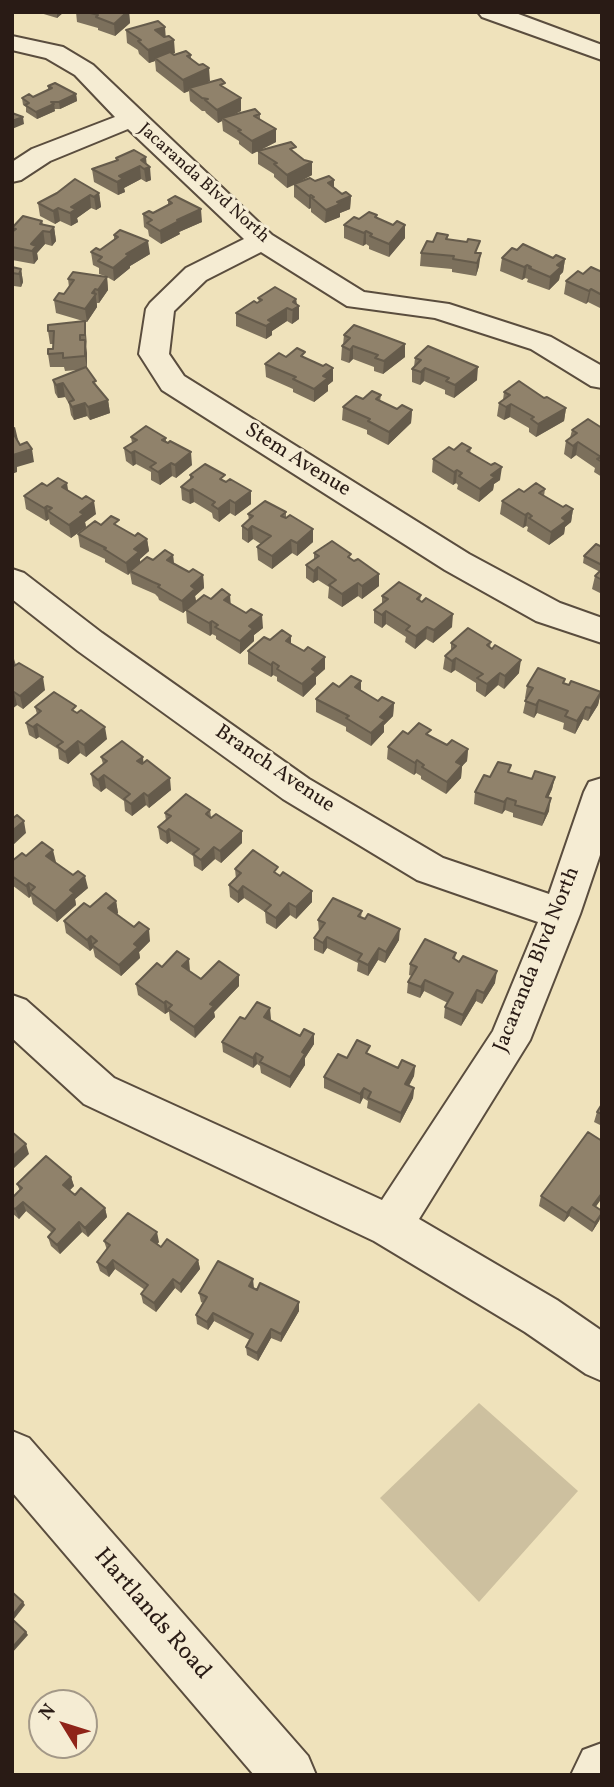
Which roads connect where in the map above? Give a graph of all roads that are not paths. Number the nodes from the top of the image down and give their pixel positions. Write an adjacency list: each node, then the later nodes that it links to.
1 (490, 12): 2 (street)
2 (524, 17): 4 (street)
3 (12, 43): 5 (street, Jacaranda Blvd North)
4 (602, 53)
5 (132, 119): 6 (street); 7 (street, Jacaranda Blvd North)
6 (12, 174)
7 (262, 241): 8 (street, Jacaranda Blvd North); 10 (street, Stem Avenue)
8 (602, 379)
9 (12, 581): 12 (street, Branch Avenue)
10 (602, 631)
11 (602, 792): 12 (street, Jacaranda Blvd North)
12 (561, 914): 14 (street, Jacaranda Blvd North)
13 (12, 1012): 14 (street)
14 (390, 1226): 15 (street)
15 (602, 1358)
16 (12, 1455): 18 (street, Hartlands Road)
17 (602, 1769): 19 (street)
18 (289, 1775)
19 (598, 1775)

